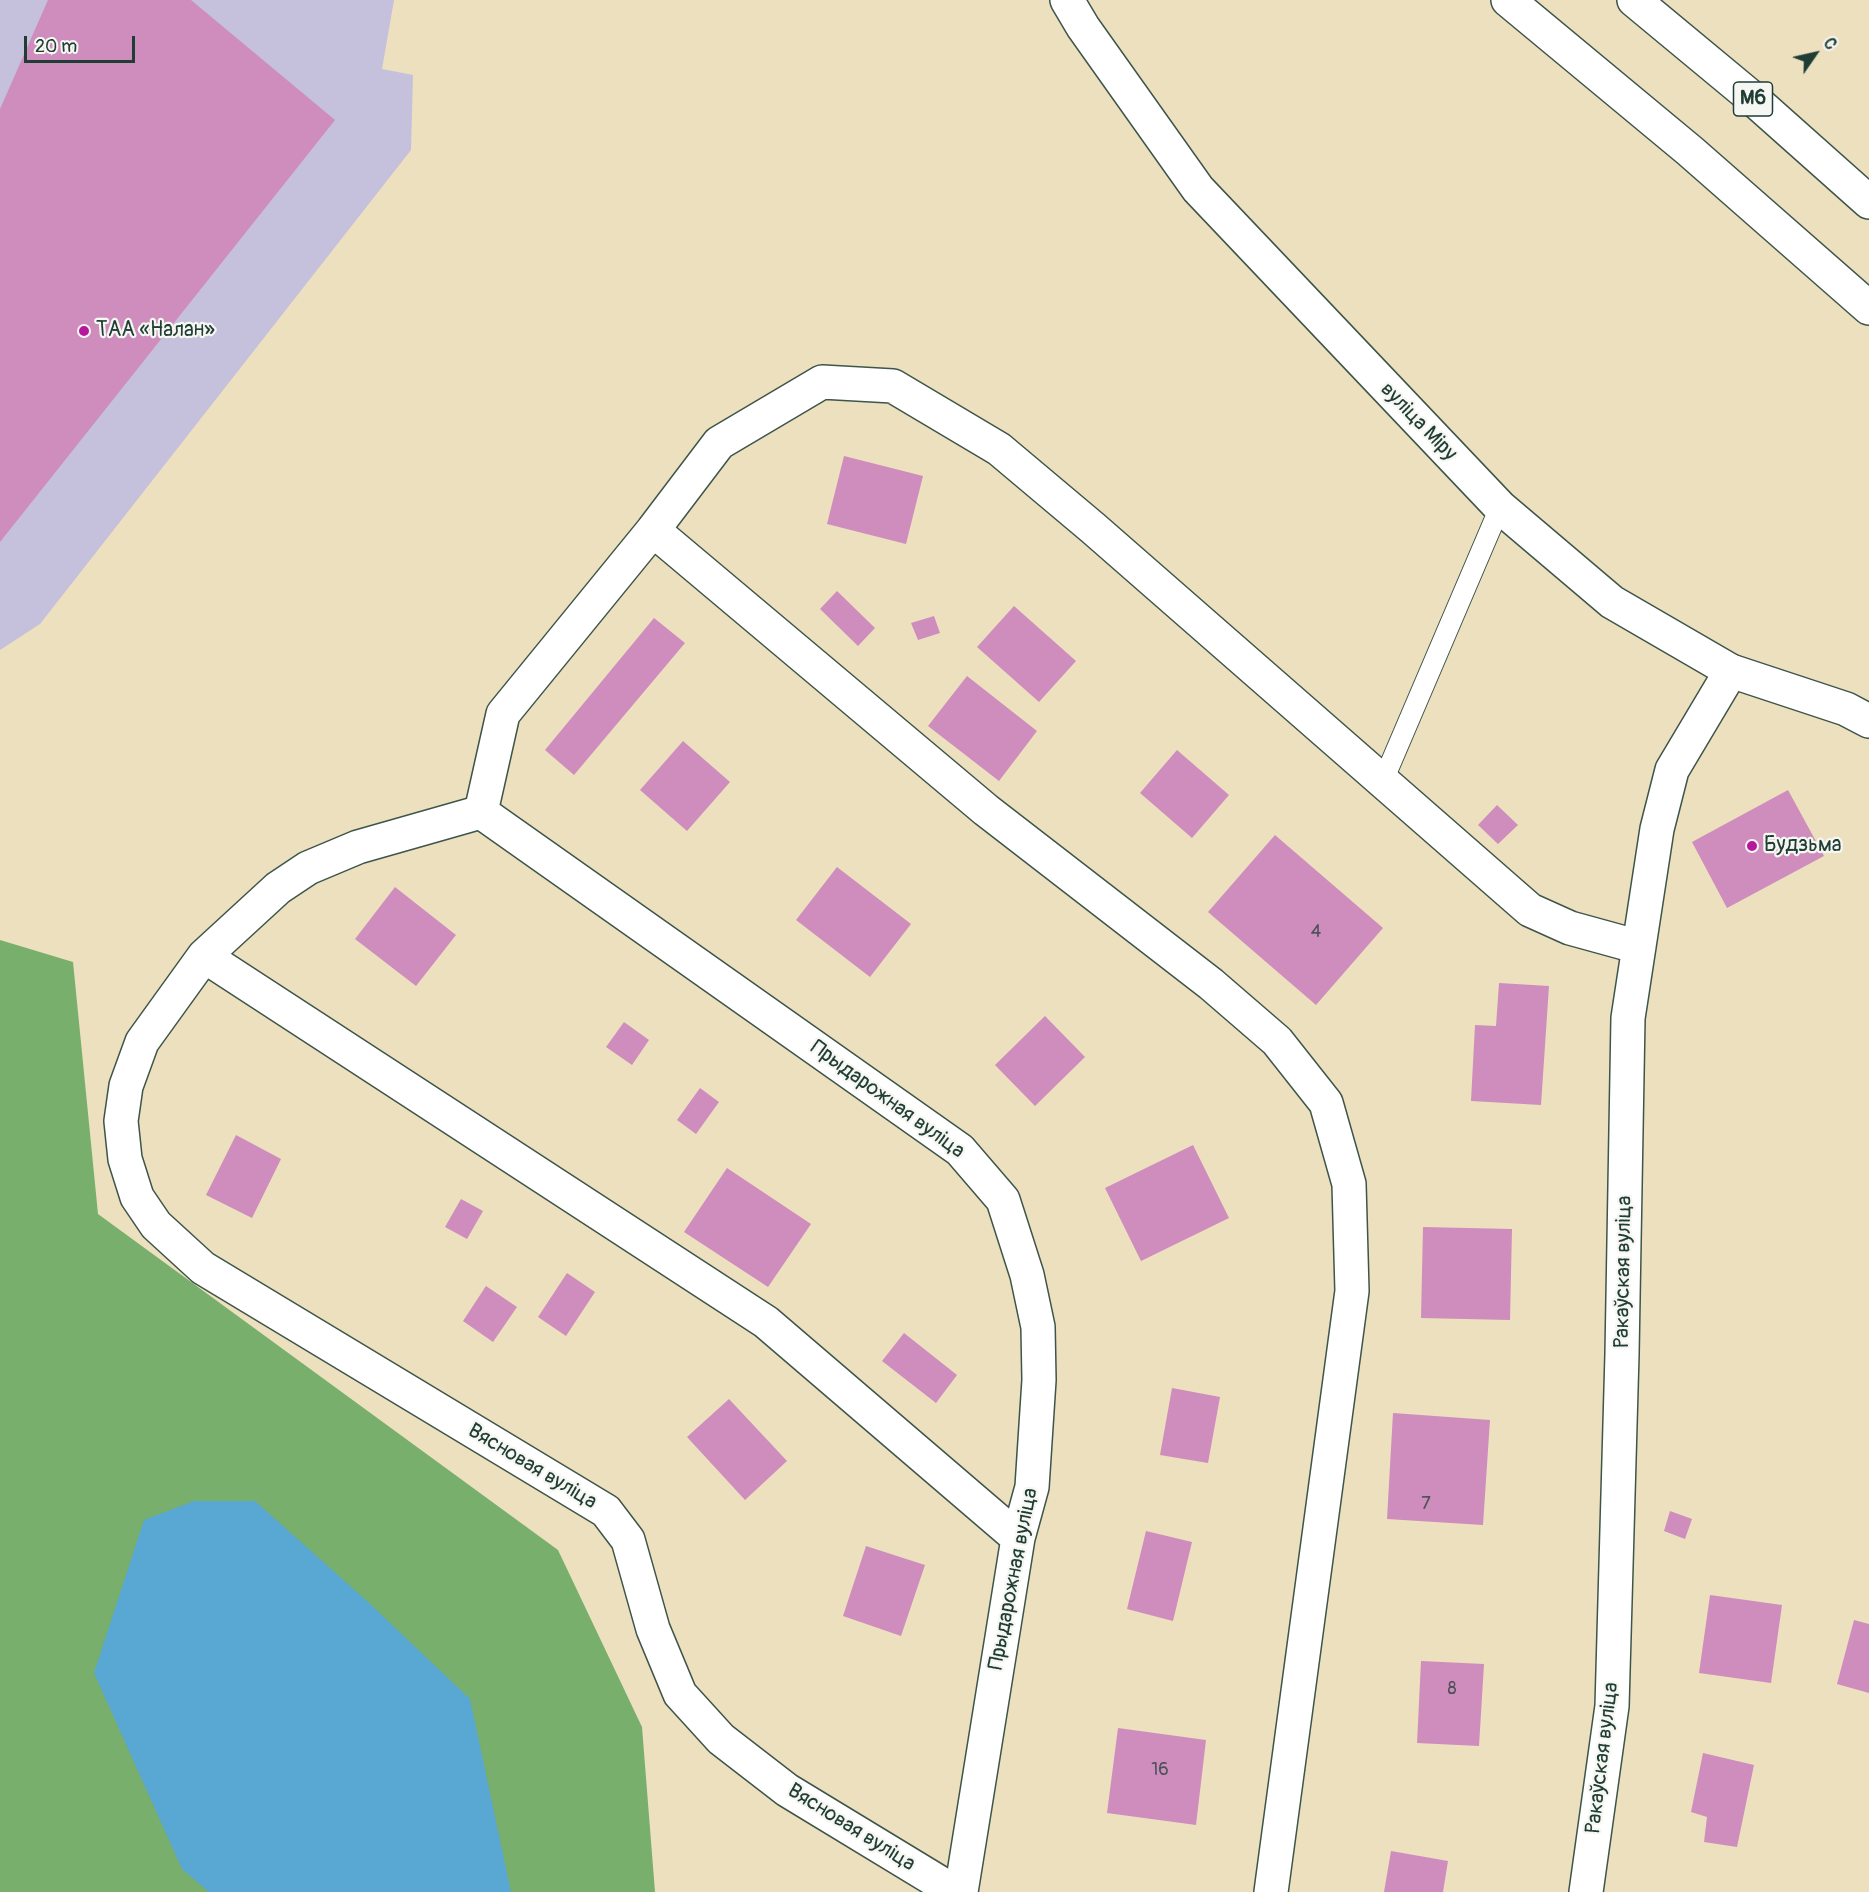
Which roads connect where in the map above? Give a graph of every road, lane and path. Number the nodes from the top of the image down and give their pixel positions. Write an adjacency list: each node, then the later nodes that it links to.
1 (1067, 0): 6 (main road, вуліца Міру)
2 (1508, 0): 5 (main road)
3 (1634, 0): 4 (main road, М6)
4 (1869, 202)
5 (1869, 308)
6 (1500, 507): 8 (main road, вуліца Міру); 10 (lane)
7 (653, 530): 10 (main road); 11 (main road); 17 (main road)
8 (1731, 671): 9 (main road, вуліца Міру); 12 (main road, Ракаўская вуліца)
9 (1869, 721)
10 (1383, 782): 12 (main road)
11 (481, 812): 13 (main road, Вясновая вуліца); 14 (main road, Прыдарожная вуліца)
12 (1640, 947): 18 (main road, Ракаўская вуліца)
13 (204, 956): 14 (main road); 15 (main road, Вясновая вуліца)
14 (1018, 1538): 16 (main road, Прыдарожная вуліца)
15 (955, 1892)
16 (961, 1892)
17 (1271, 1892)
18 (1586, 1892)

